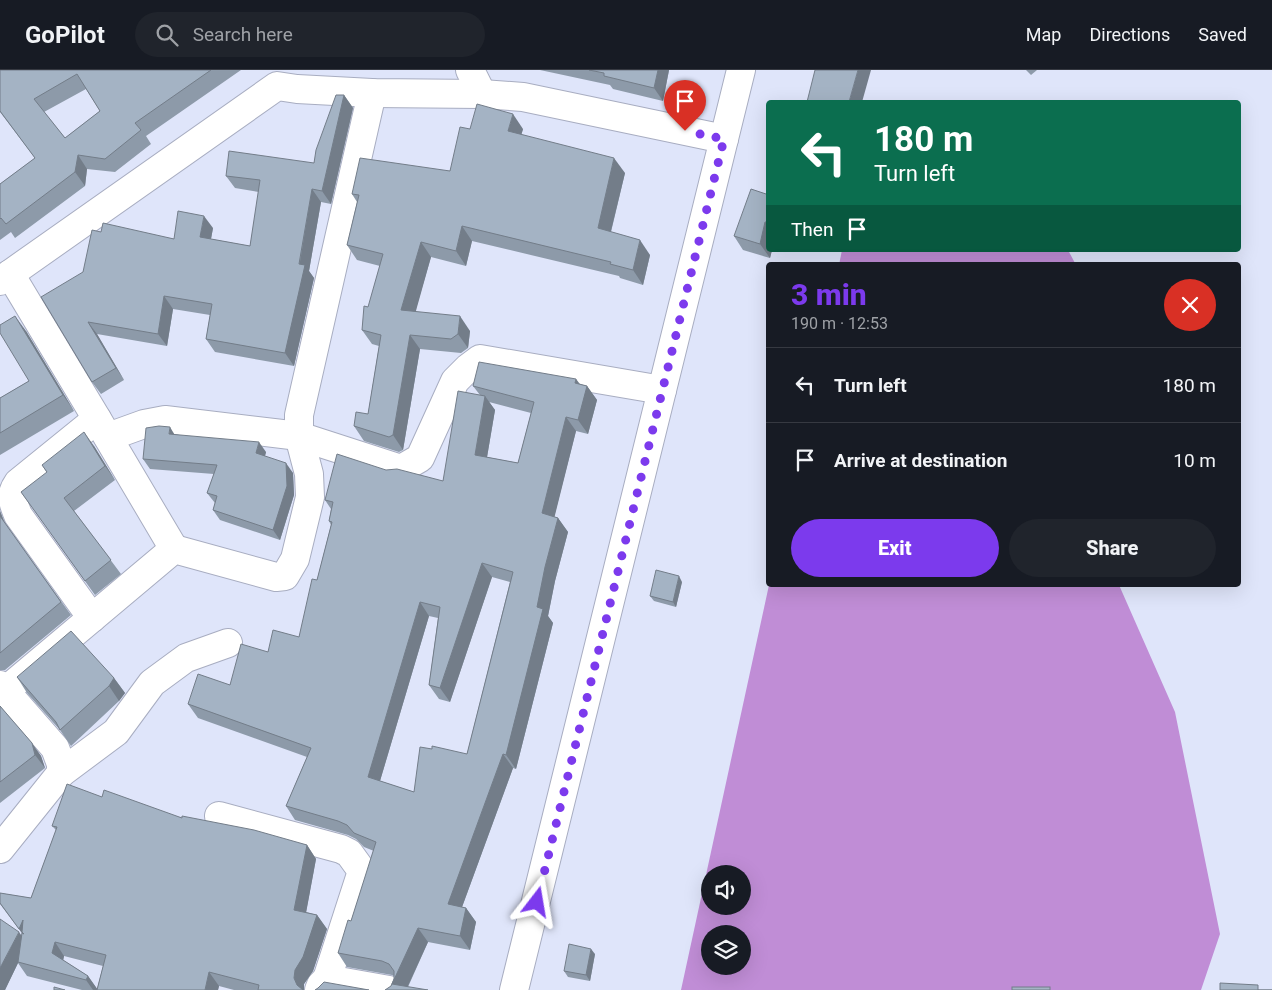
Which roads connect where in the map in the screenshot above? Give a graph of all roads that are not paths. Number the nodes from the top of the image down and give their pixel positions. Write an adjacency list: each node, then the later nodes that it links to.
1 (741, 70): 5 (street)
2 (272, 78): 4 (street); 6 (street)
3 (476, 82): 4 (street); 5 (street)
4 (372, 93): 9 (street)
5 (724, 139): 7 (street)
6 (5, 278): 8 (street)
7 (662, 390): 9 (street); 20 (street)
8 (103, 428): 9 (street); 10 (street); 11 (street)
9 (298, 436): 10 (street)
10 (174, 549): 11 (street)
11 (92, 618): 13 (street)
12 (228, 643): 14 (street)
13 (3, 688): 14 (street)
14 (61, 773): 16 (street)
15 (219, 816): 17 (street)
16 (0, 849)
17 (323, 985): 18 (street)
18 (389, 990)
19 (507, 990): 20 (street)
20 (514, 990)

